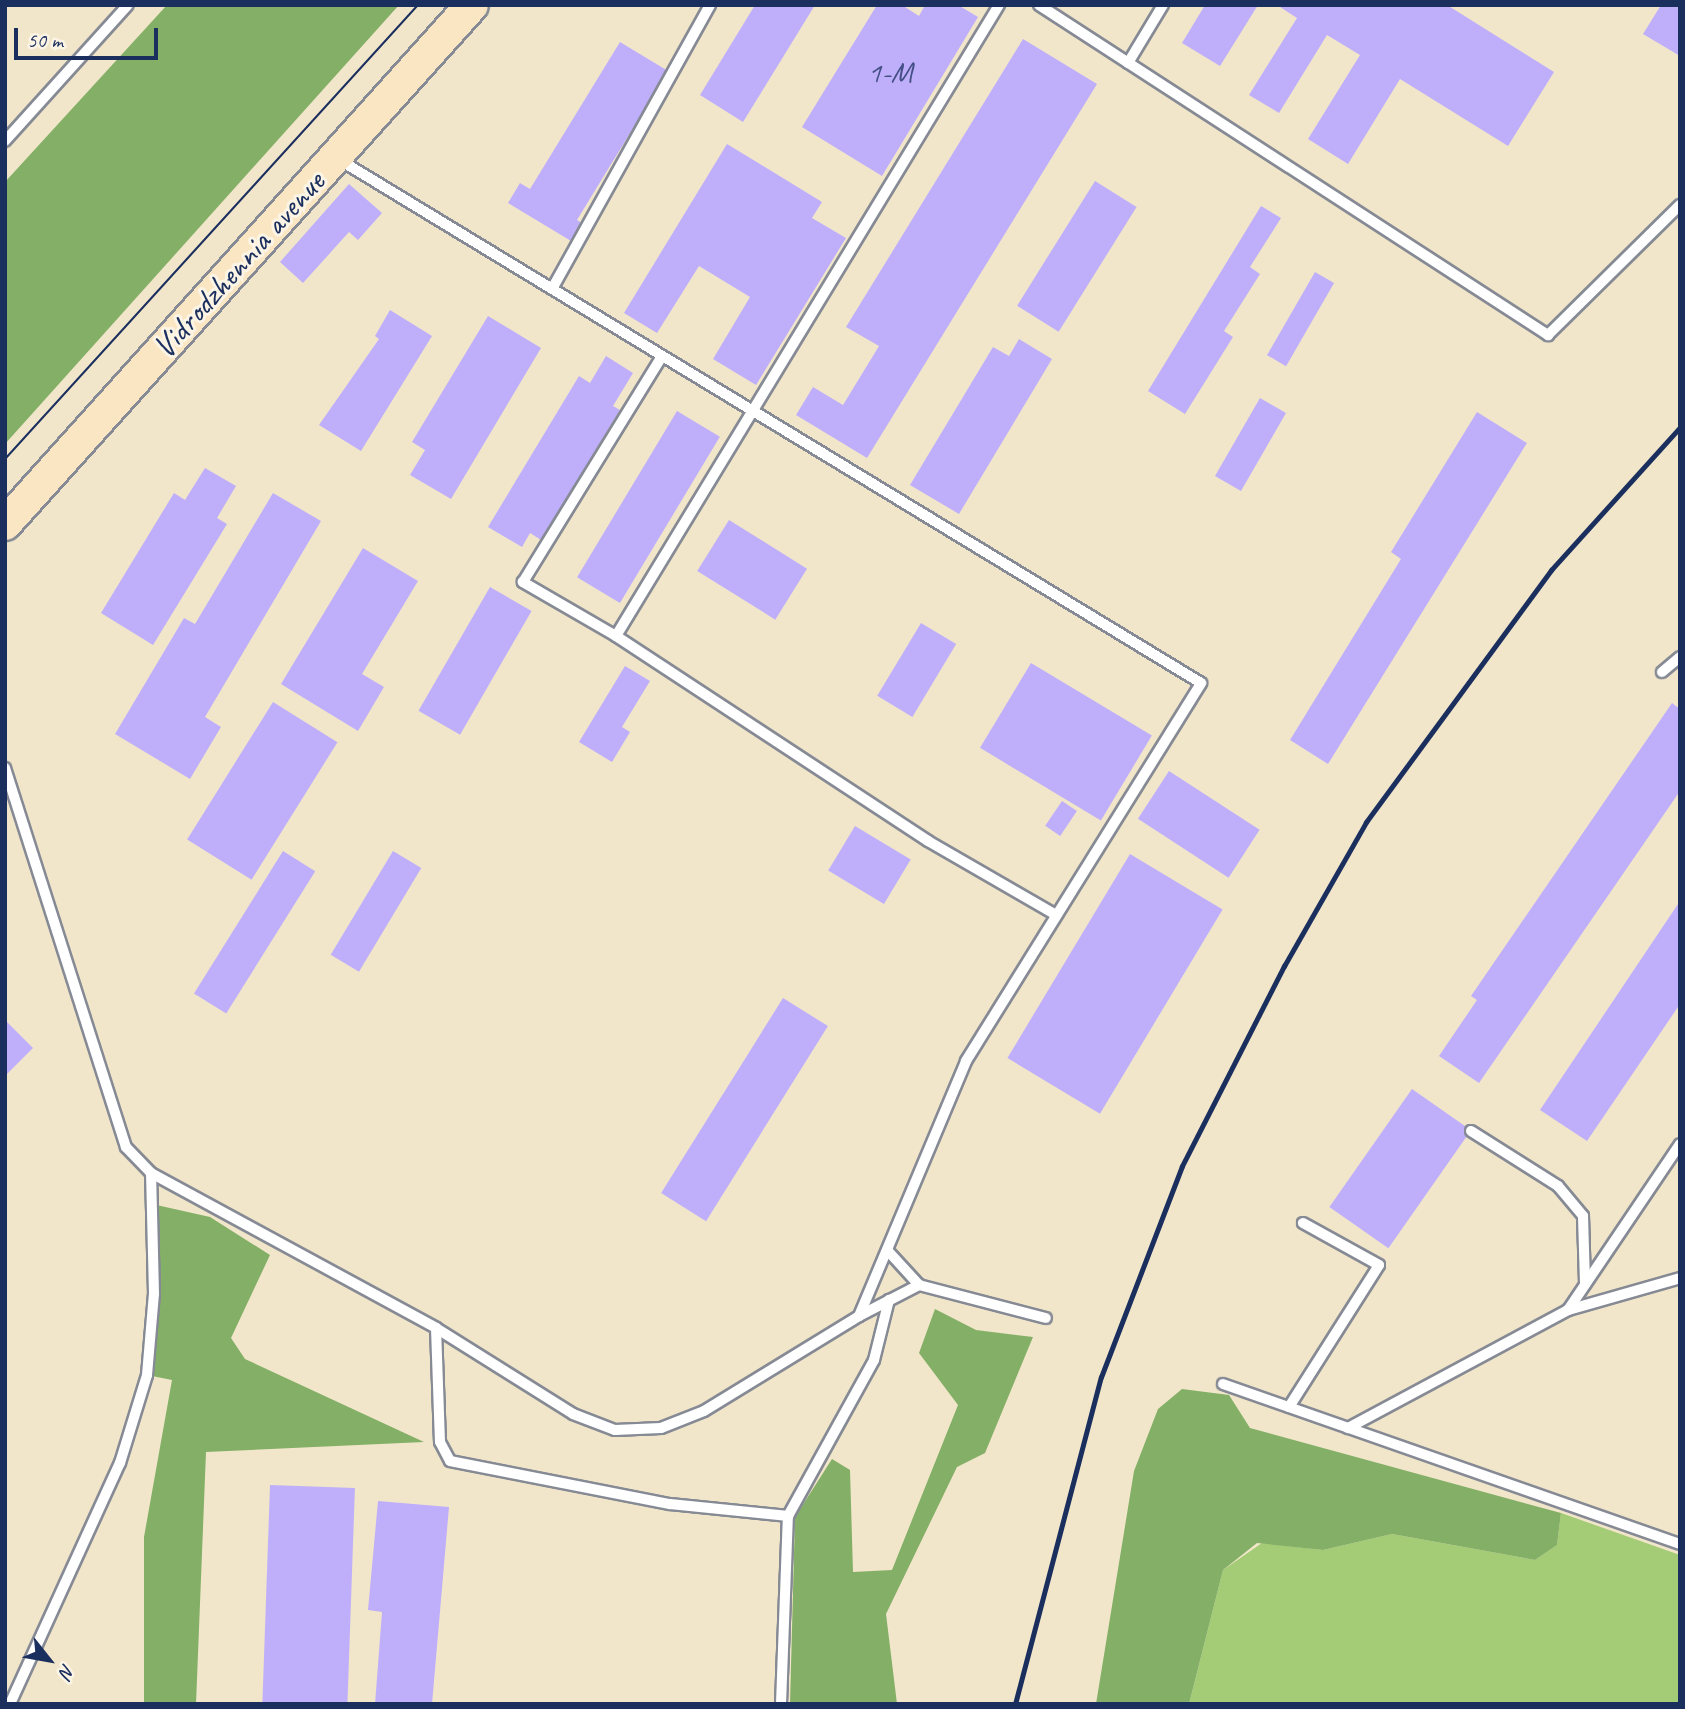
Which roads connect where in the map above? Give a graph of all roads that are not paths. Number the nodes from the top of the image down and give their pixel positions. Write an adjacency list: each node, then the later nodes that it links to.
1 (128, 5): 8 (lane)
2 (472, 5): 9 (street, Vidrodzhennia avenue)
3 (710, 5): 11 (lane)
4 (999, 5): 13 (lane)
5 (1039, 5): 7 (lane)
6 (1163, 5): 7 (lane)
7 (1128, 63): 10 (lane)
8 (5, 141)
9 (336, 158): 11 (lane); 14 (street, Vidrodzhennia avenue)
10 (1680, 205)
11 (552, 289): 12 (lane)
12 (662, 356): 13 (lane); 15 (lane)
13 (751, 410): 15 (lane); 19 (lane)
14 (5, 524)
15 (616, 636): 19 (lane)
16 (1678, 661): 17 (lane)
17 (1662, 672)
18 (5, 768): 22 (lane)
19 (1056, 915): 24 (lane)
20 (1471, 1130): 26 (lane)
21 (1680, 1144): 26 (lane)
22 (151, 1173): 32 (lane); 38 (lane)
23 (1303, 1223): 34 (lane)
24 (888, 1251): 27 (lane); 30 (lane)
25 (1680, 1278): 29 (lane)
26 (1585, 1284): 29 (lane)
27 (919, 1285): 28 (lane); 31 (lane)
28 (889, 1300): 30 (lane); 36 (lane)
29 (1568, 1310): 35 (lane)
30 (859, 1316): 32 (lane)
31 (1045, 1318)
32 (436, 1328): 36 (lane)
33 (1223, 1384): 34 (lane)
34 (1289, 1407): 35 (lane)
35 (1348, 1428): 37 (lane)
36 (788, 1516): 39 (lane)
37 (1680, 1544)
38 (10, 1704)
39 (781, 1704)

